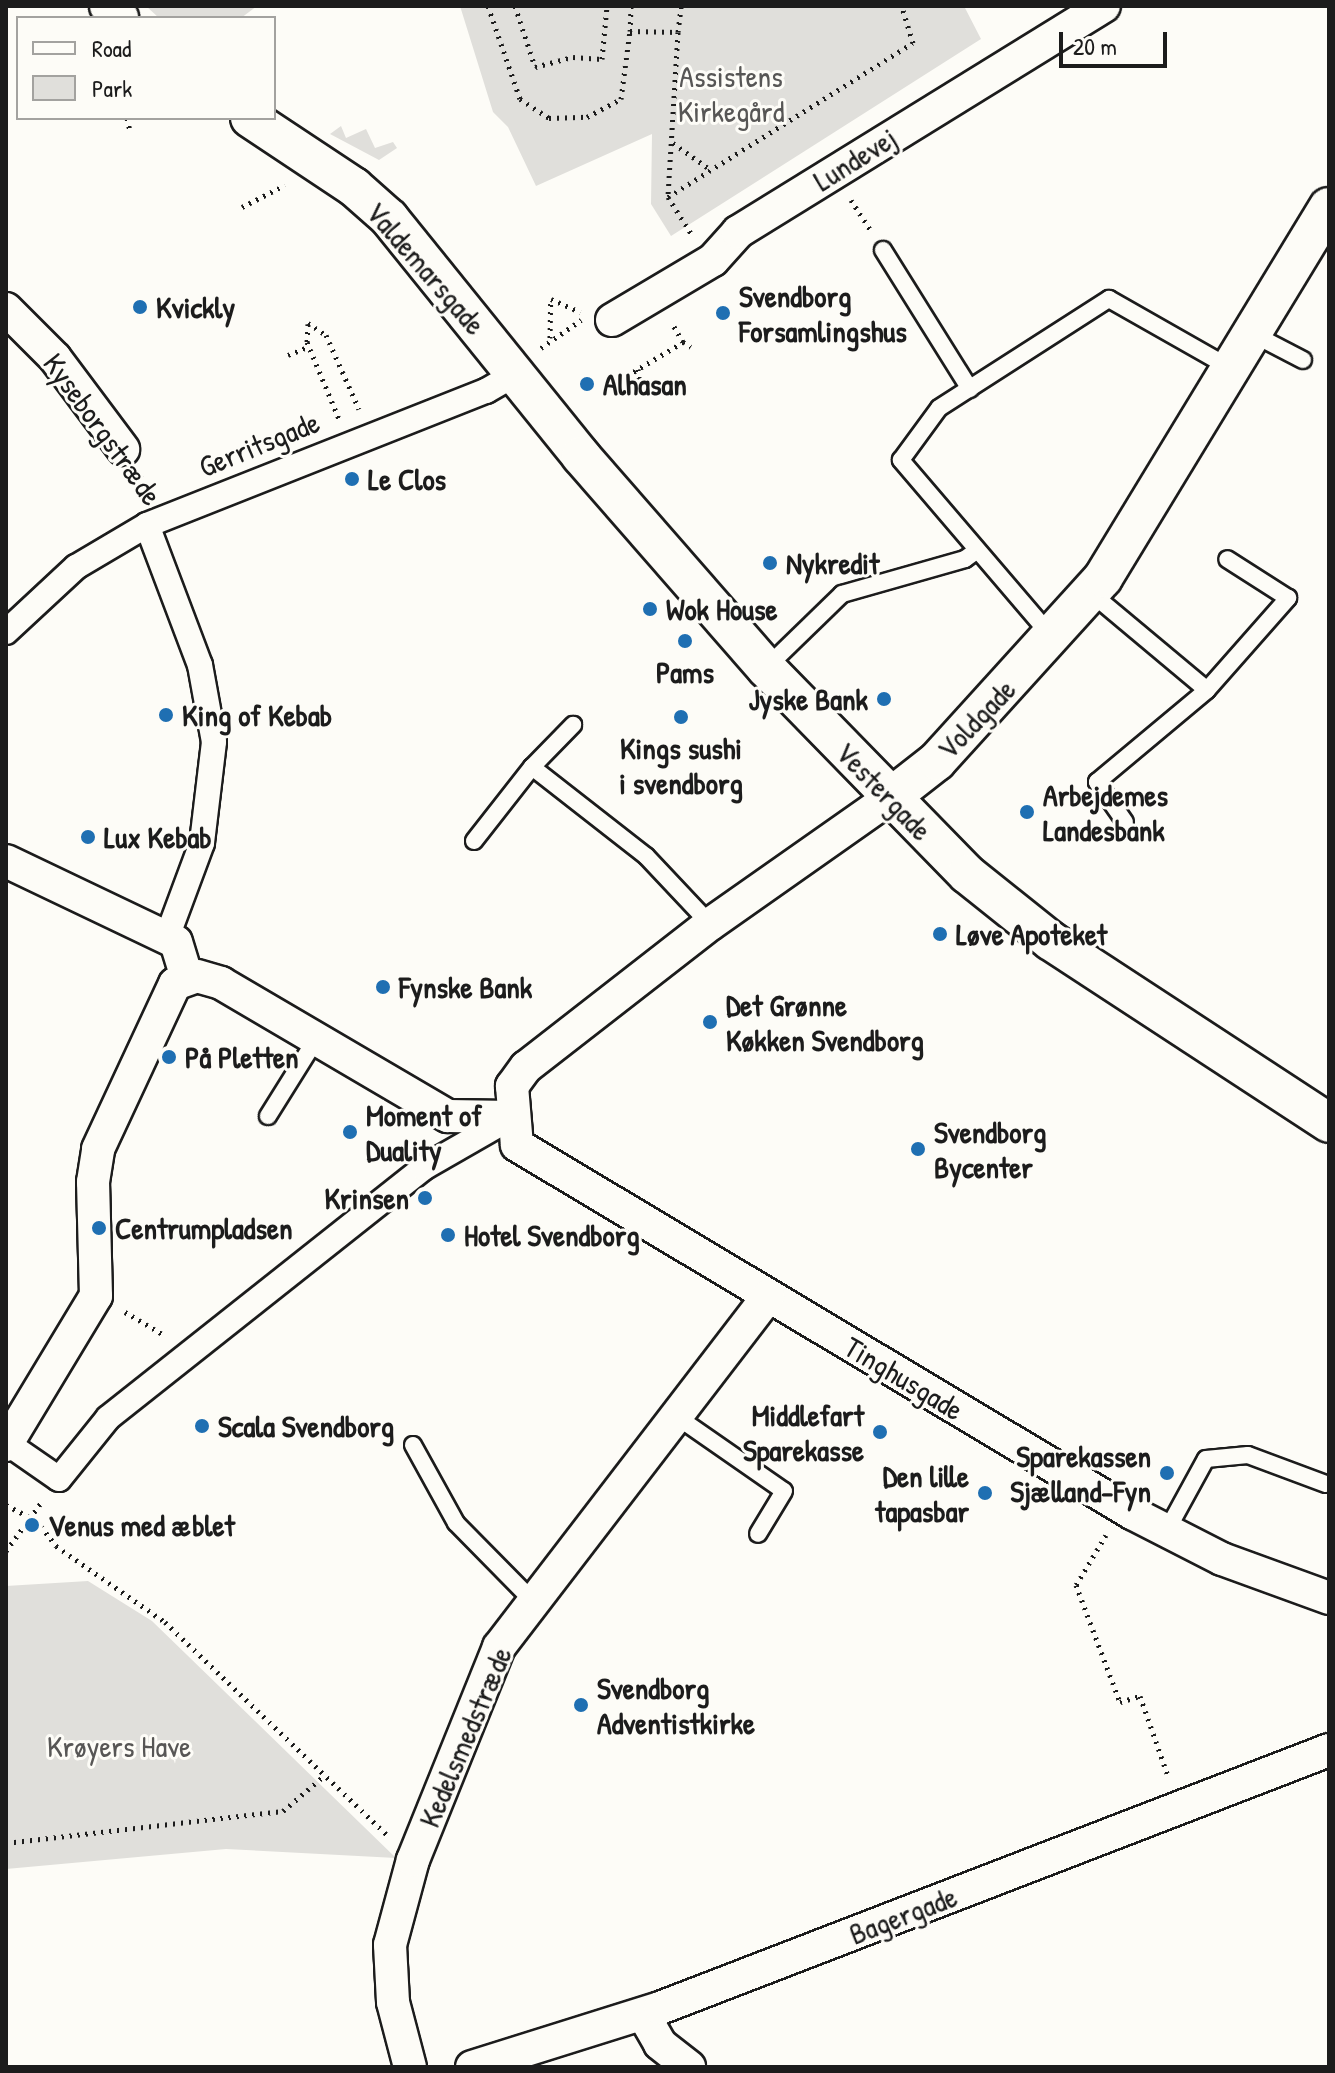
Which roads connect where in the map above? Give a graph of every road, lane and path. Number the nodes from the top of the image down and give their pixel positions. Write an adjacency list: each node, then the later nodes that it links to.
1 (488, 6): 8 (path)
2 (515, 6): 3 (path)
3 (607, 6)
4 (631, 6): 8 (path)
5 (681, 6): 9 (path)
6 (902, 6): 14 (path)
7 (1104, 6): 15 (street, Lundevej)
8 (630, 31): 9 (path)
9 (678, 32): 13 (path)
10 (127, 120): 12 (path)
11 (253, 120): 31 (street, Valdemarsgade)
12 (130, 131)
13 (672, 142): 14 (path); 16 (path)
14 (711, 170): 16 (path)
15 (833, 173): 18 (path); 19 (street, Lundevej)
16 (668, 197): 19 (path)
17 (1329, 207): 24 (street, Voldgade)
18 (883, 250): 36 (lane)
19 (709, 263): 20 (street, Lundevej)
20 (655, 295): 23 (street, Lundevej); 26 (path)
21 (573, 308): 25 (path)
22 (6, 309): 38 (street, Kyseborgstræde)
23 (600, 318): 25 (path)
24 (1255, 335): 30 (lane); 33 (street, Voldgade)
25 (550, 338): 31 (path)
26 (683, 342): 28 (path); 32 (path)
27 (308, 347): 29 (path); 37 (path); 37 (path)
28 (691, 347)
29 (288, 355)
30 (1303, 360)
31 (527, 366): 37 (street, Gerritsgade); 45 (street, Vestergade)
32 (638, 369): 34 (path); 35 (path)
33 (1232, 369): 36 (lane); 42 (street, Voldgade)
34 (620, 380)
35 (640, 385)
36 (970, 389): 40 (lane)
37 (360, 439): 39 (street, Gerritsgade)
38 (123, 449): 39 (path, Kyseborgstræde)
39 (156, 520): 43 (street, Gerritsgade); 54 (street)
40 (976, 551): 44 (lane); 45 (lane)
41 (1227, 559): 46 (lane)
42 (1091, 593): 44 (street, Voldgade); 46 (lane)
43 (6, 632)
44 (1054, 638): 49 (street, Voldgade)
45 (766, 668): 49 (street, Vestergade)
46 (1207, 690): 50 (lane)
47 (573, 725): 48 (lane)
48 (532, 767): 51 (lane); 53 (lane)
49 (891, 797): 53 (street, Voldgade); 59 (street, Vestergade)
50 (1125, 822)
51 (474, 841)
52 (6, 861): 54 (street)
53 (710, 924): 58 (street, Voldgade)
54 (167, 937): 55 (street)
55 (187, 977): 56 (street); 60 (street)
56 (318, 1036): 57 (lane); 58 (street)
57 (268, 1116)
58 (512, 1117): 61 (street, Tinghusgade); 62 (street)
59 (1329, 1123)
60 (96, 1296): 62 (path); 64 (street)
61 (768, 1296): 63 (street, Kedelsmedstræde); 70 (street, Tinghusgade)
62 (193, 1351): 64 (street)
63 (676, 1416): 71 (lane); 75 (street, Kedelsmedstræde)
64 (6, 1444)
65 (413, 1445): 75 (lane)
66 (1326, 1484): 70 (lane)
67 (47, 1495): 69 (path)
68 (6, 1505): 69 (path)
69 (30, 1518): 73 (path); 77 (path)
70 (1166, 1532): 74 (street, Tinghusgade)
71 (758, 1534)
72 (1100, 1544): 78 (path)
73 (6, 1551)
74 (1329, 1598)
75 (534, 1602): 80 (street, Kedelsmedstræde)
76 (1329, 1750): 78 (street, Bagergade)
77 (325, 1775): 79 (path); 80 (path)
78 (1180, 1807): 81 (street, Bagergade)
79 (6, 1843)
80 (413, 1860): 82 (street, Kedelsmedstræde)
81 (643, 2014): 83 (street, Bagergade); 84 (street)
82 (410, 2067)
83 (472, 2067)
84 (689, 2067)

